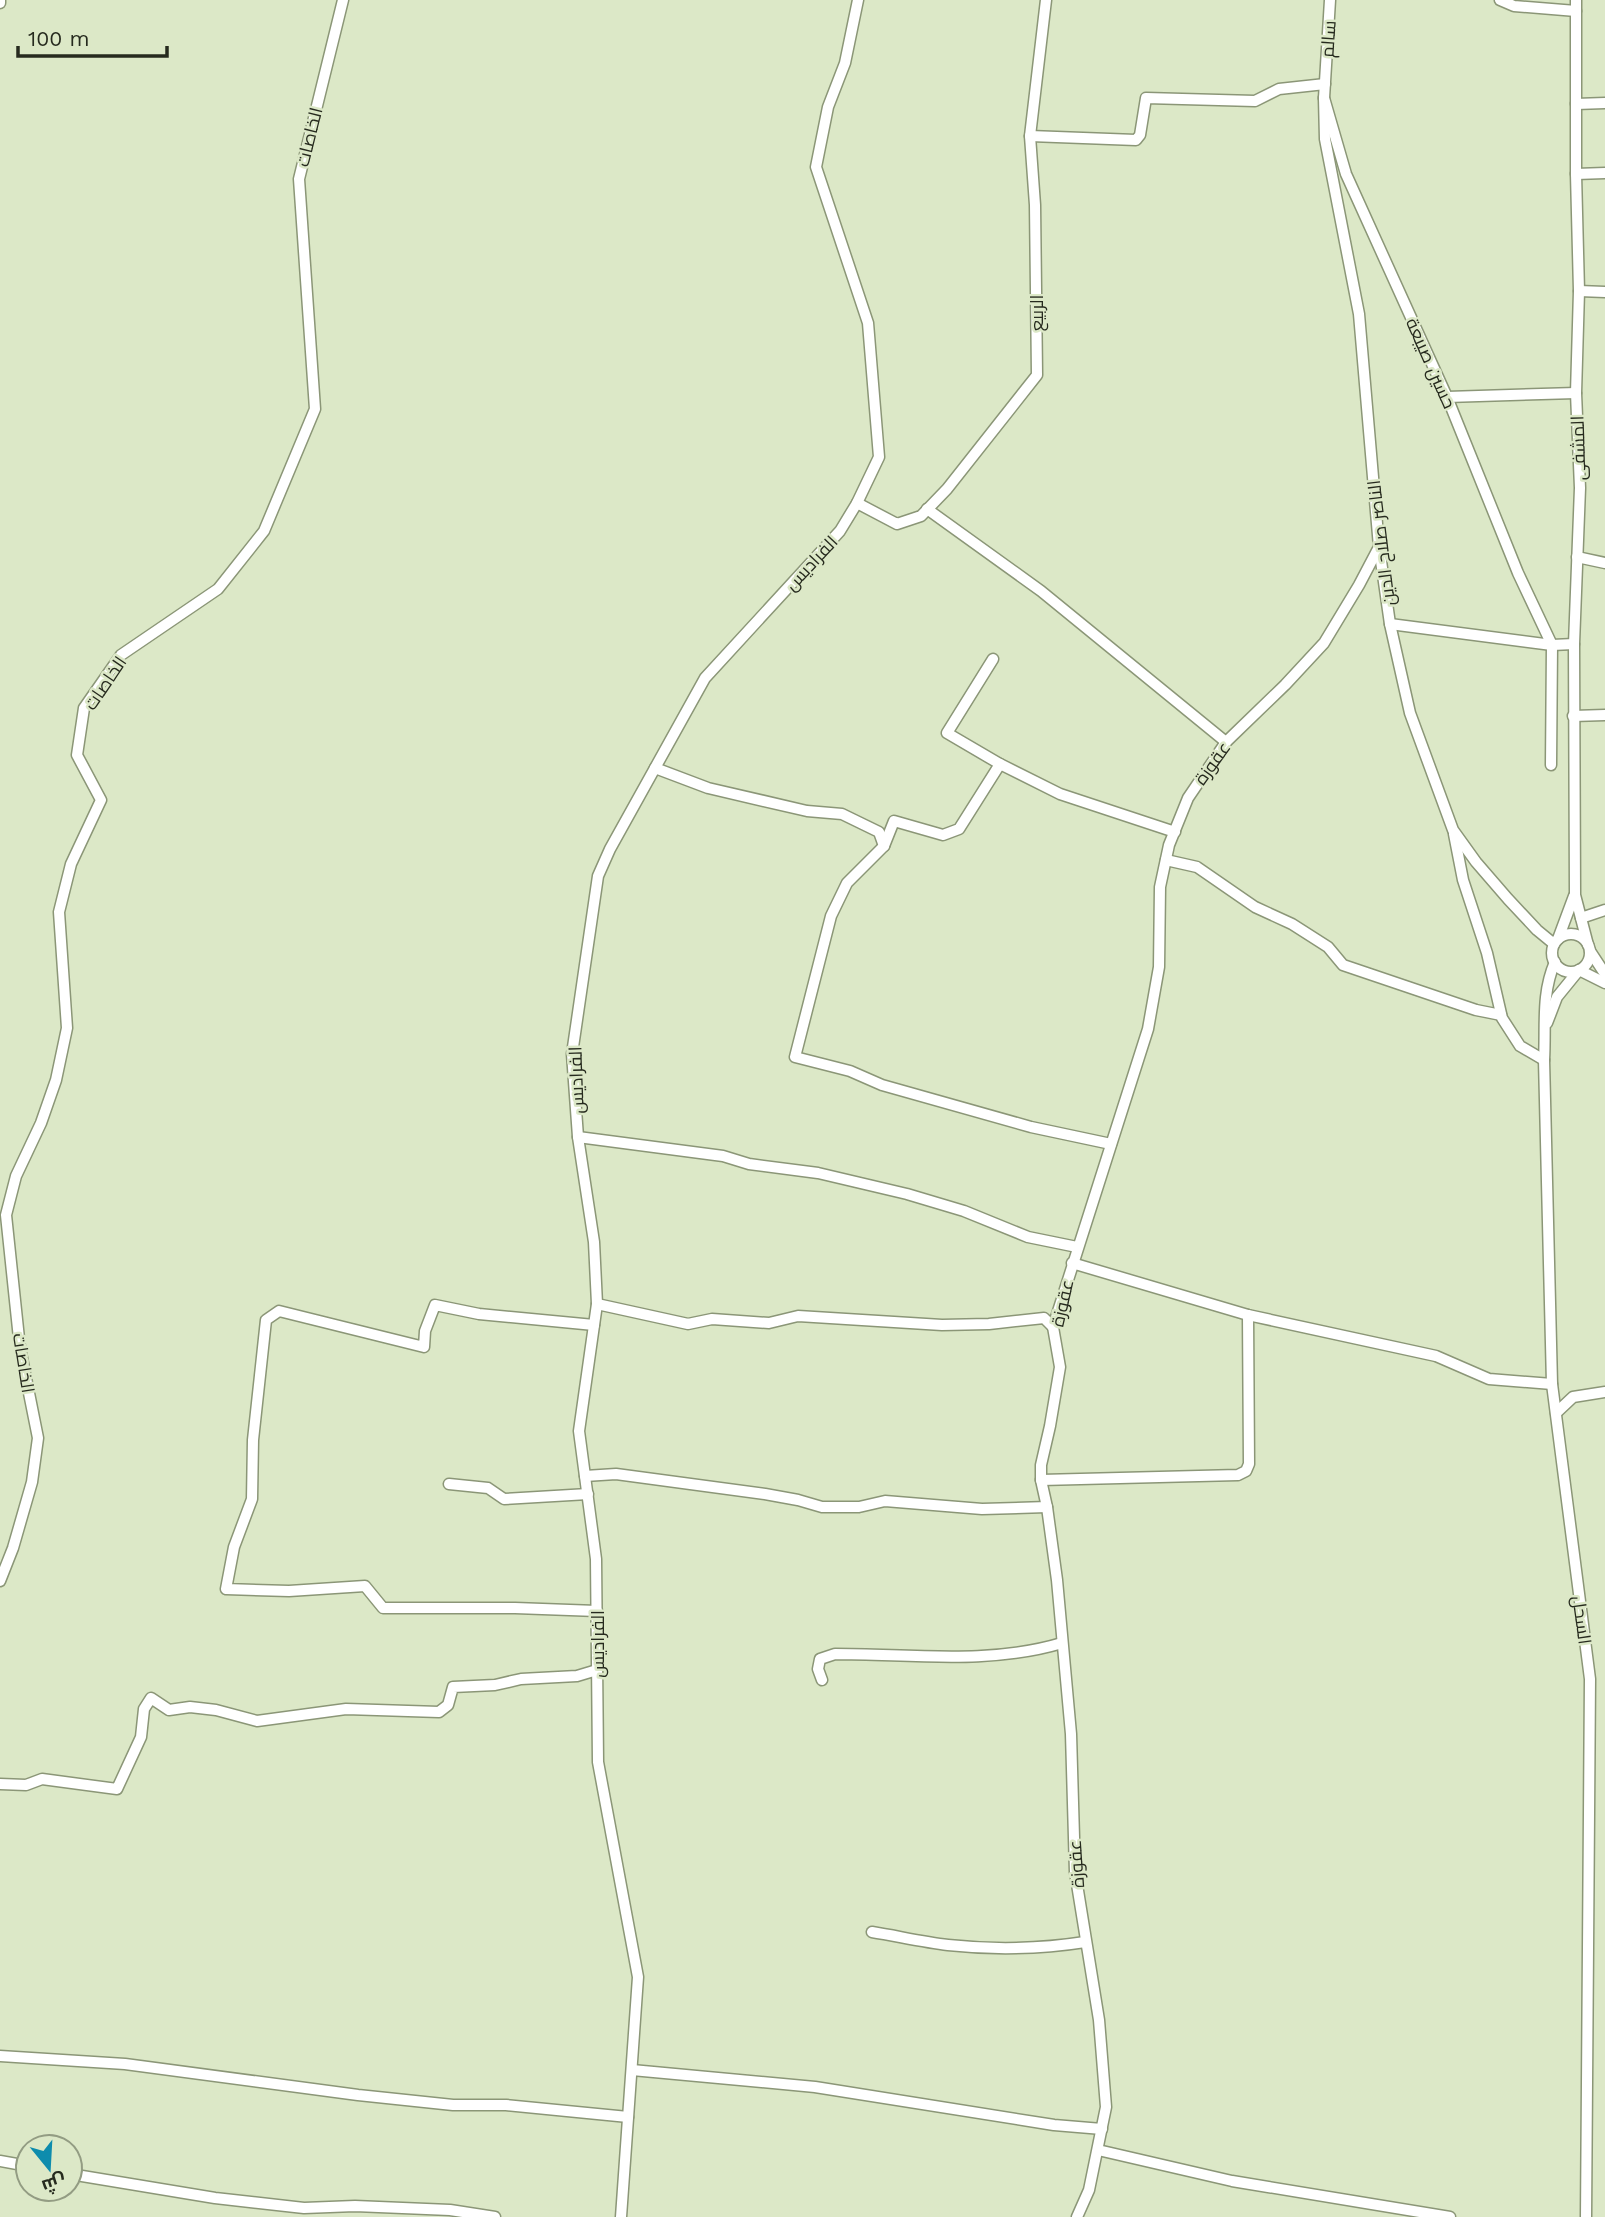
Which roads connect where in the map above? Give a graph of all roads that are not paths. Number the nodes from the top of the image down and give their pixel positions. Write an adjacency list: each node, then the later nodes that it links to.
1 (343, 0): 65 (street, الخاصات)
2 (858, 0): 18 (street, الفراديس)
3 (1046, 0): 11 (street, الربيع)
4 (1330, 0): 7 (street, سالم)
5 (1500, 0): 6 (street)
6 (1576, 6): 10 (street, المشفى)
7 (1325, 81): 8 (street, حسين صيبعة); 11 (street)
8 (1324, 98): 17 (street, حسين صيبعة); 20 (street, الناصر صلاح الدين)
9 (1605, 103): 10 (street)
10 (1576, 104): 13 (street, المشفى)
11 (1030, 136): 19 (street, الربيع)
12 (1605, 173): 13 (street)
13 (1576, 174): 14 (street, المشفى)
14 (1578, 291): 15 (street); 16 (street, المشفى)
15 (1605, 292)
16 (1576, 393): 17 (street); 21 (street, المشفى)
17 (1447, 397): 25 (street, حسين صيبعة)
18 (857, 503): 19 (street, الربيع); 32 (street, الفراديس)
19 (927, 509): 29 (street)
20 (1379, 547): 23 (street, الناصر صلاح الدين); 29 (street, عقوزة)
21 (1577, 557): 22 (street); 24 (street, المشفى)
22 (1605, 563)
23 (1390, 624): 25 (street); 33 (street, الناصر صلاح الدين)
24 (1574, 644): 25 (street); 28 (street, المشفى)
25 (1552, 645): 31 (street)
26 (993, 659): 30 (street)
27 (1605, 715): 28 (street)
28 (1573, 716): 37 (street, المشفى)
29 (1226, 742): 34 (street, عقوزة)
30 (1000, 764): 34 (street); 35 (street)
31 (1551, 765)
32 (655, 768): 35 (street); 49 (street, الفراديس)
33 (1453, 830): 40 (street, الناصر صلاح الدين); 46 (street)
34 (1175, 832): 36 (street, عقوزة)
35 (884, 846): 50 (street)
36 (1166, 860): 46 (street); 50 (street, عقوزة)
37 (1575, 895): 39 (street); 40 (street)
38 (1605, 910): 39 (street)
39 (1581, 918): 41 (street)
40 (1556, 942): 41 (street); 42 (street)
41 (1589, 948): 43 (street); 44 (street)
42 (1555, 962): 43 (street); 47 (street)
43 (1579, 970): 45 (street); 47 (street)
44 (1605, 974)
45 (1605, 983)
46 (1502, 1015): 48 (street)
47 (1547, 1024): 48 (street, السحل)
48 (1544, 1060): 57 (street, السحل)
49 (578, 1137): 51 (street); 53 (street, الفراديس)
50 (1111, 1144): 51 (street, عقوزة)
51 (1077, 1247): 52 (street, عقوزة)
52 (1072, 1263): 54 (street); 56 (street, عقوزة)
53 (597, 1304): 55 (street, الفراديس); 56 (street)
54 (1248, 1315): 57 (street); 61 (street)
55 (594, 1325): 60 (street, الفراديس); 66 (street)
56 (1053, 1327): 61 (street, عقوزة)
57 (1552, 1384): 59 (street, السحل)
58 (1605, 1392): 59 (street)
59 (1556, 1413): 83 (street, السحل)
60 (585, 1476): 63 (street, الفراديس); 64 (street)
61 (1041, 1480): 64 (street, عقوزة)
62 (449, 1484): 63 (street)
63 (588, 1494): 66 (street, الفراديس)
64 (1047, 1507): 67 (street, عقوزة)
65 (0, 1581)
66 (597, 1611): 68 (street, الفراديس)
67 (1062, 1643): 69 (street); 72 (street, عقوزة)
68 (597, 1670): 70 (street); 74 (street, الفراديس)
69 (822, 1680)
70 (0, 1784)
71 (872, 1932): 72 (street)
72 (1085, 1942): 76 (street, عقوزة)
73 (0, 2056): 75 (street)
74 (632, 2070): 75 (street, الفراديس); 76 (street)
75 (628, 2117): 80 (street, الفراديس)
76 (1102, 2129): 77 (street, عقوزة)
77 (1097, 2150): 81 (street, عقوزة); 82 (street)
78 (84, 2176): 79 (street)
79 (495, 2217)
80 (621, 2217)
81 (1077, 2217)
82 (1450, 2217)
83 (1586, 2217)

